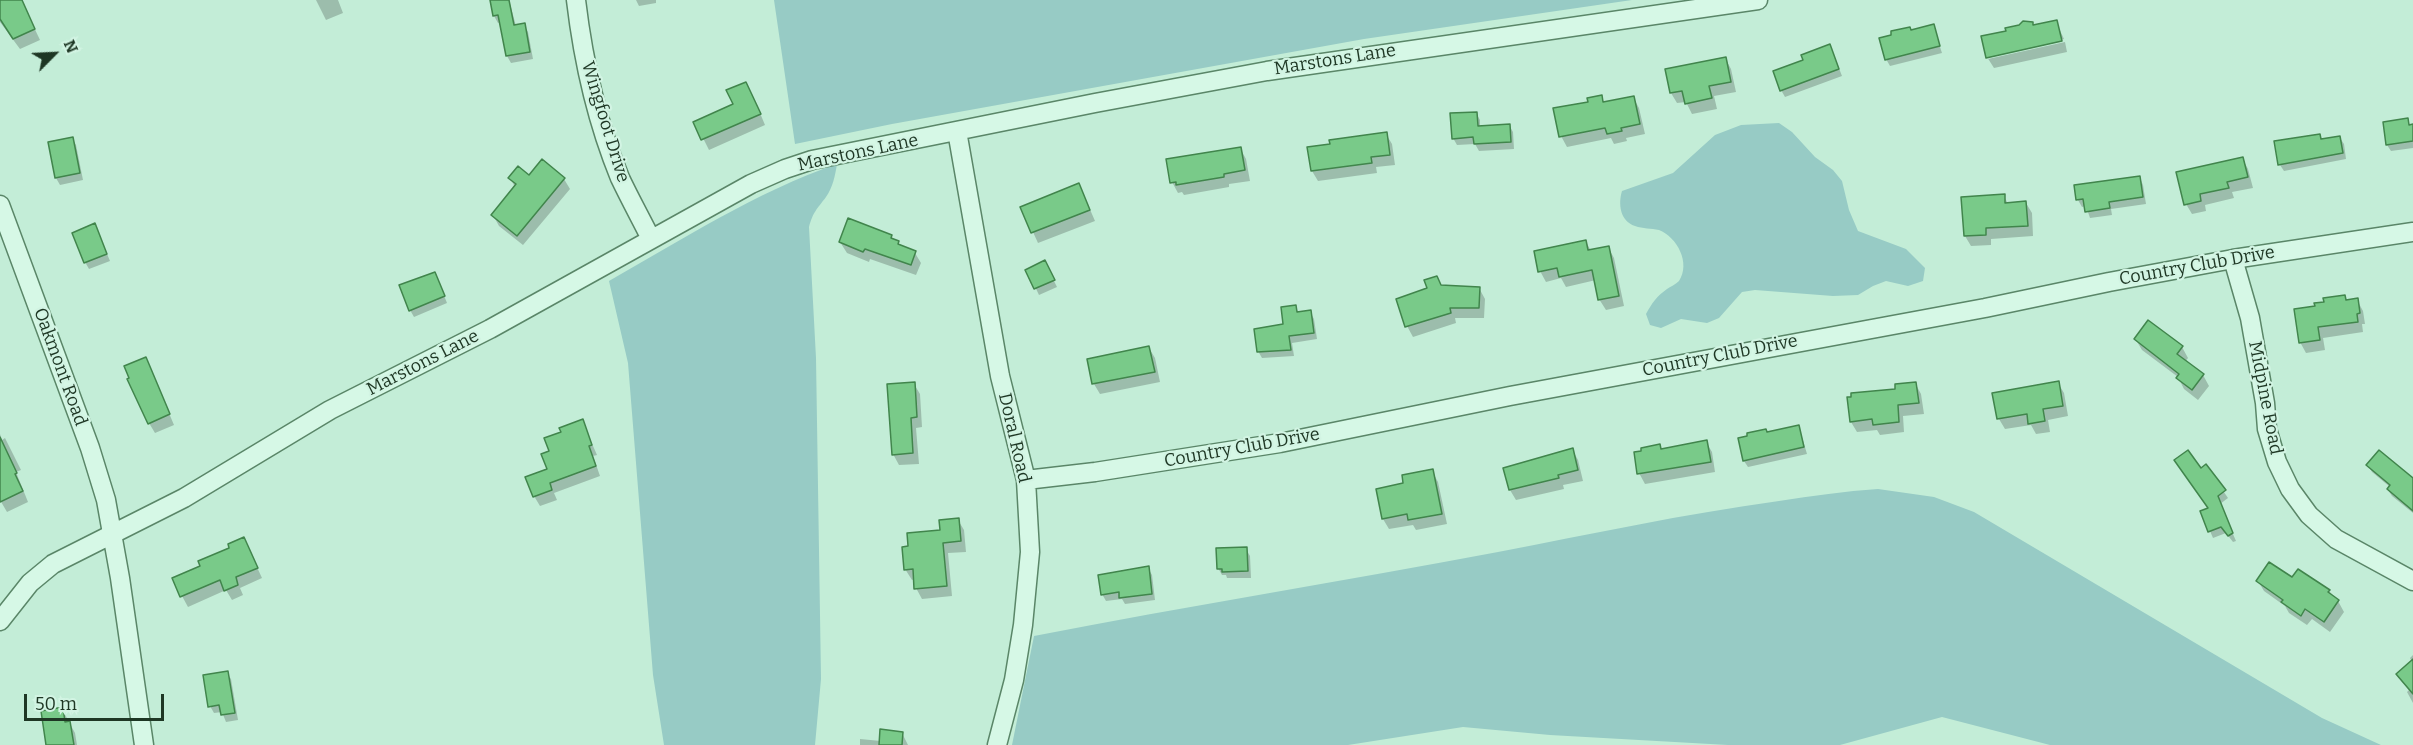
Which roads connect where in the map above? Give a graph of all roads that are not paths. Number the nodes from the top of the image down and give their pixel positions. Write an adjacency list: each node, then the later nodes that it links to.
1 (576, 0): 6 (street, Wingfoot Drive)
2 (1758, 0): 3 (street, Marstons Lane)
3 (957, 131): 6 (street, Marstons Lane); 8 (street, Doral Road)
4 (0, 205): 9 (street, Oakmont Road)
5 (2413, 232): 7 (street, Country Club Drive)
6 (651, 239): 9 (street, Marstons Lane)
7 (2233, 259): 8 (street, Country Club Drive); 10 (street, Midpine Road)
8 (1026, 480): 13 (street, Doral Road)
9 (112, 532): 11 (street, Marstons Lane); 12 (street, Oakmont Road)
10 (2413, 581)
11 (0, 621)
12 (144, 745)
13 (997, 745)

